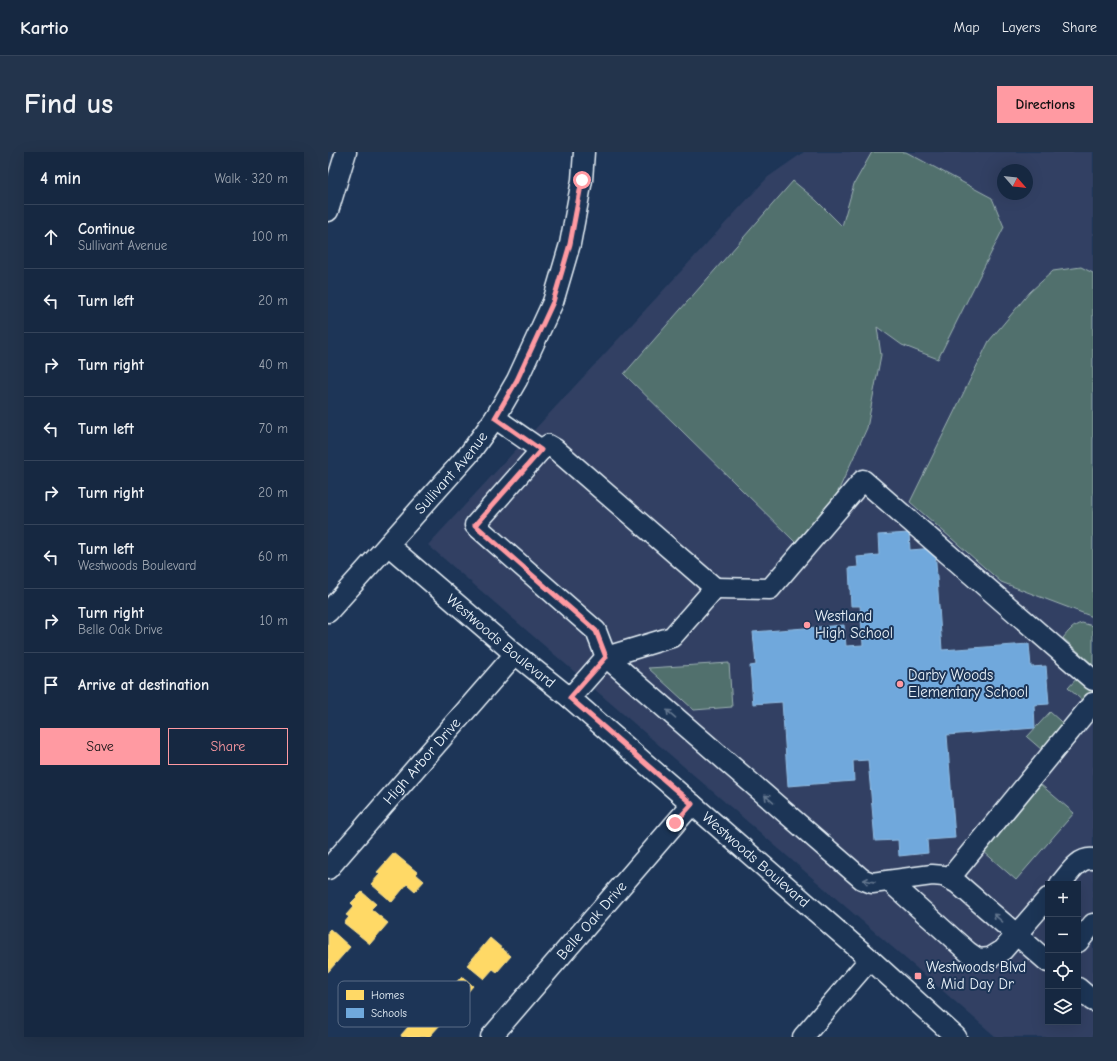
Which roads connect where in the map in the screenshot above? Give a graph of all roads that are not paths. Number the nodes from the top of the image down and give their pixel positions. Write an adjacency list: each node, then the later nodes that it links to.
1 (346, 152): 3 (street)
2 (584, 152): 4 (street, Sullivant Avenue)
3 (328, 211)
4 (495, 418): 5 (street); 6 (street, Sullivant Avenue)
5 (541, 450): 7 (street); 10 (street)
6 (388, 545): 8 (street, Sullivant Avenue); 9 (street, Westwoods Boulevard)
7 (715, 588): 10 (street); 11 (street)
8 (328, 612)
9 (515, 654): 12 (street, Westwoods Boulevard); 16 (street, High Arbor Drive)
10 (606, 657): 12 (street); 18 (street, one-way to 10)
11 (1093, 680)
12 (570, 698): 14 (street, Westwoods Boulevard)
13 (1093, 703): 17 (street)
14 (692, 804): 24 (street, Westwoods Boulevard); 28 (street, Belle Oak Drive)
15 (1093, 859): 19 (street)
16 (328, 869)
17 (949, 879): 18 (street); 22 (street, one-way to 17)
18 (889, 881): 22 (street)
19 (1063, 881)
20 (1045, 902): 22 (street)
21 (1093, 924): 23 (street)
22 (1017, 935): 25 (street)
23 (1081, 938)
24 (870, 959): 29 (street); 30 (street, Westwoods Boulevard)
25 (1045, 959)
26 (1079, 989): 27 (street)
27 (1093, 1001)
28 (491, 1037)
29 (803, 1037)
30 (956, 1037)

